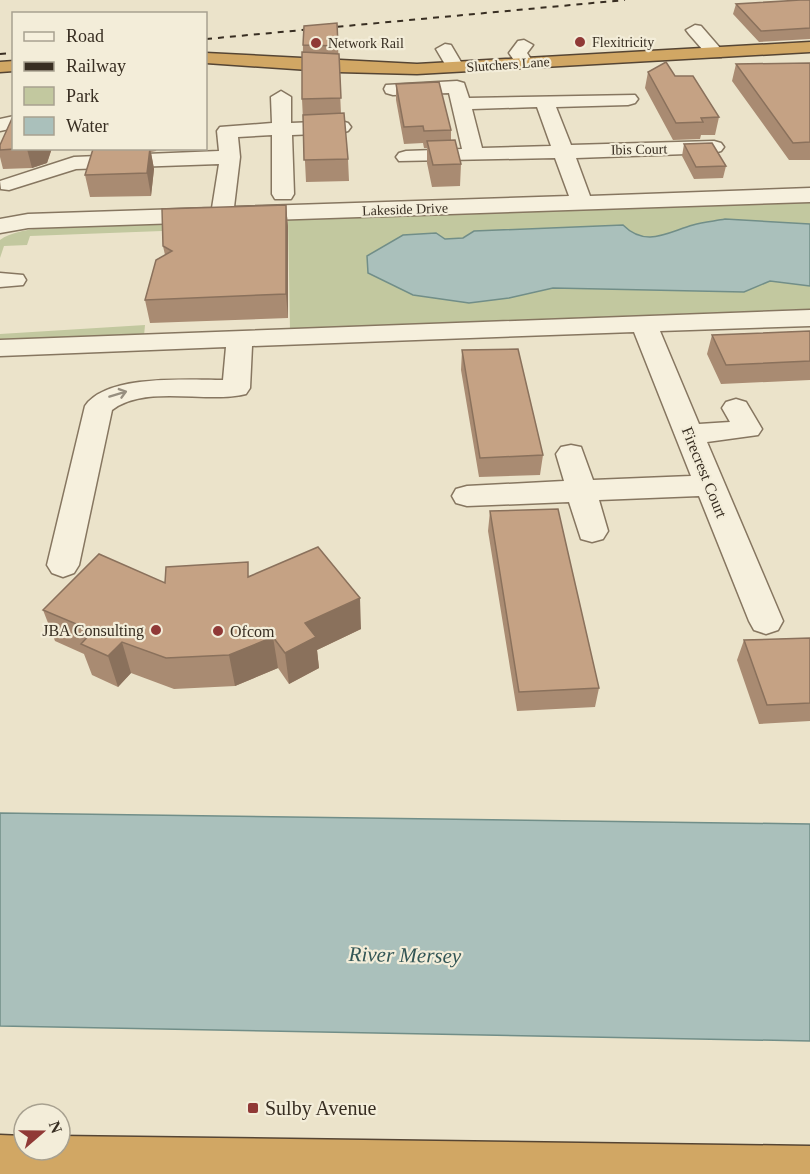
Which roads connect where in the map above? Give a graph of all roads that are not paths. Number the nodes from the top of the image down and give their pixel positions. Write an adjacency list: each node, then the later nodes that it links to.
1 (695, 30): 4 (street)
2 (810, 47): 4 (highway, Slutchers Lane)
3 (445, 49): 6 (street)
4 (715, 52): 6 (highway, Slutchers Lane)
5 (207, 58): 6 (highway, Slutchers Lane)
6 (455, 67)
7 (393, 89): 11 (street)
8 (281, 97): 13 (street)
9 (628, 99): 10 (street)
10 (545, 102): 11 (street); 15 (street)
11 (462, 104): 16 (street)
12 (341, 127): 13 (street)
13 (280, 130): 17 (street); 20 (street)
14 (714, 147): 15 (street, Ibis Court)
15 (563, 151): 16 (street, Ibis Court); 22 (street)
16 (473, 154): 18 (street, Ibis Court)
17 (230, 157): 19 (street); 23 (street)
18 (406, 157)
19 (9, 184)
20 (283, 194)
21 (810, 195): 22 (street, Lakeside Drive)
22 (582, 203): 23 (street, Lakeside Drive)
23 (222, 216): 24 (street, Lakeside Drive)
24 (0, 225)
25 (810, 318): 26 (street)
26 (645, 324): 27 (street); 30 (street, Firecrest Court)
27 (231, 339): 28 (street); 36 (street, one-way to 27)
28 (0, 348)
29 (746, 428): 30 (street)
30 (690, 435): 32 (street, Firecrest Court)
31 (571, 454): 33 (street)
32 (711, 486): 33 (street); 37 (street, Firecrest Court)
33 (581, 491): 34 (street); 35 (street)
34 (467, 496)
35 (592, 531)
36 (63, 565)
37 (766, 621)
38 (0, 1160): 39 (highway)
39 (280, 1169): 40 (highway)
40 (810, 1171)

